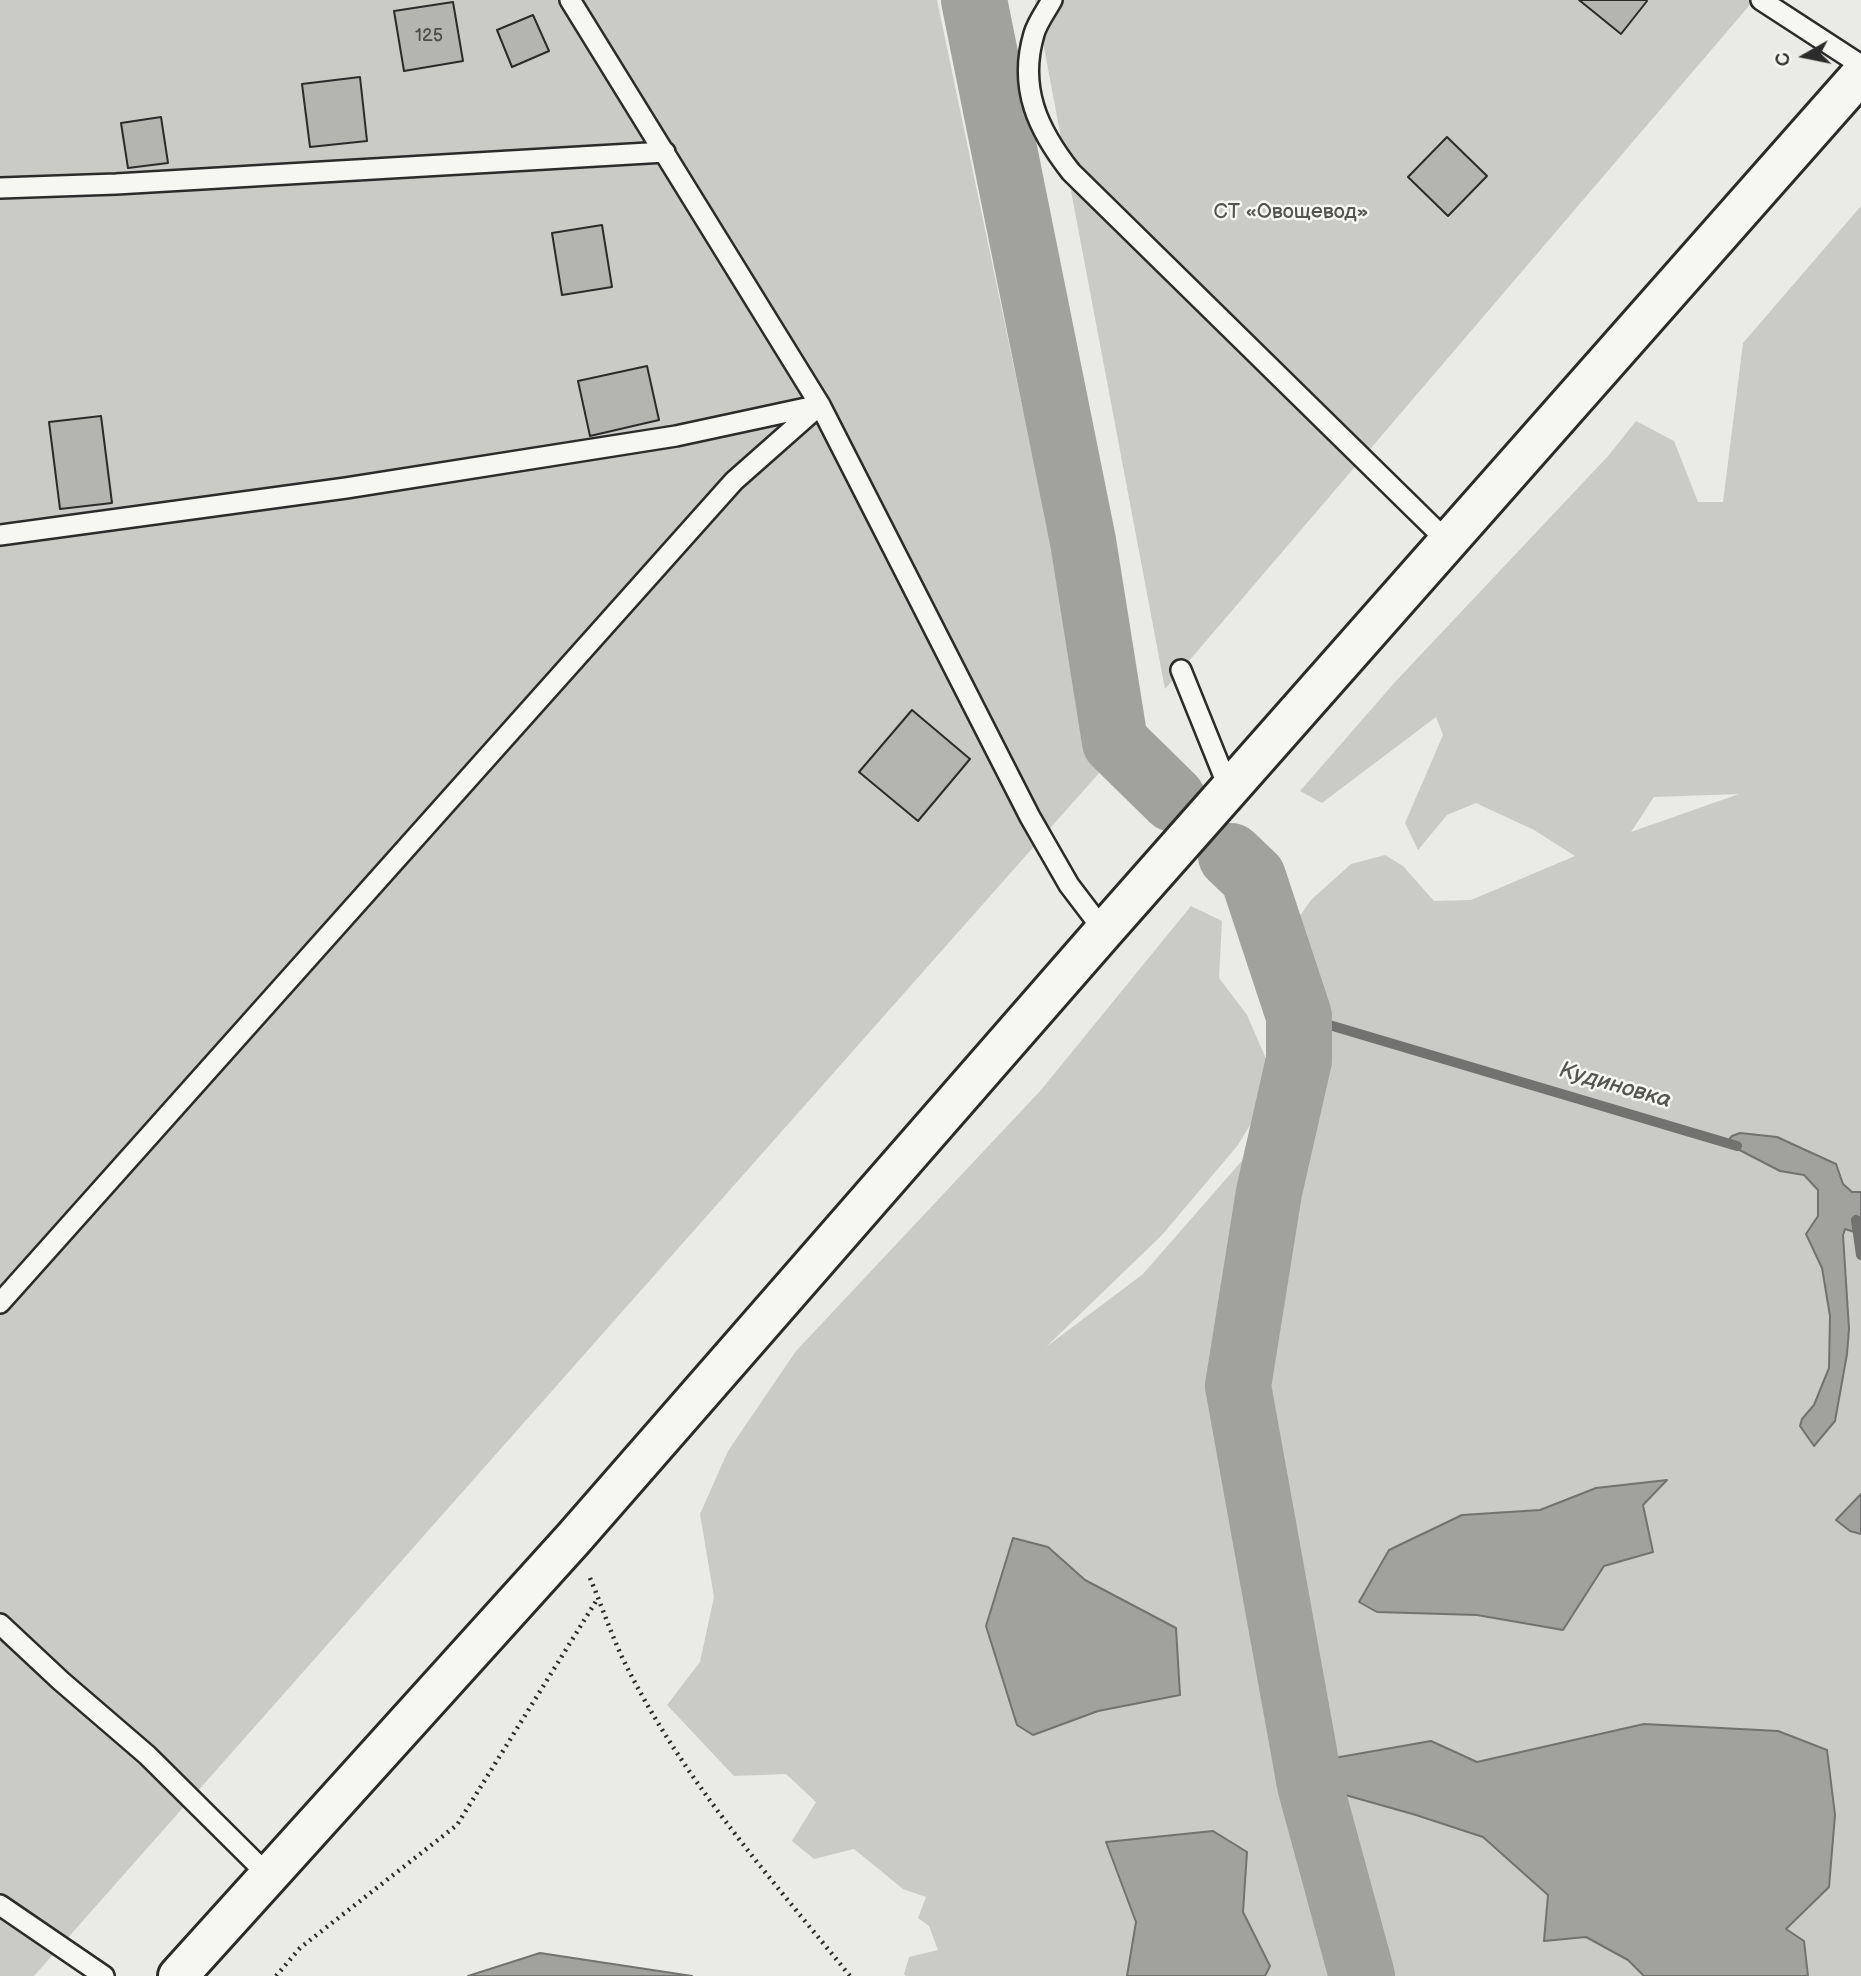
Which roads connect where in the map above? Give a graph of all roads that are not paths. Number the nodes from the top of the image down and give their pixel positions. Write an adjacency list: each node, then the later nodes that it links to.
1 (570, 0): 6 (lane)
2 (1052, 0): 10 (lane)
3 (1762, 0): 4 (lane)
4 (1861, 65)
5 (1861, 74): 10 (street)
6 (665, 152): 7 (lane); 8 (lane)
7 (0, 188)
8 (820, 405): 9 (lane); 13 (lane); 14 (lane)
9 (0, 535)
10 (1448, 542): 12 (street)
11 (1181, 670): 12 (lane)
12 (1229, 789): 13 (street)
13 (1104, 931): 16 (street)
14 (0, 1303)
15 (0, 1624): 16 (lane)
16 (268, 1875): 19 (street)
17 (1, 1908): 18 (lane)
18 (104, 1976)
19 (178, 1976)

